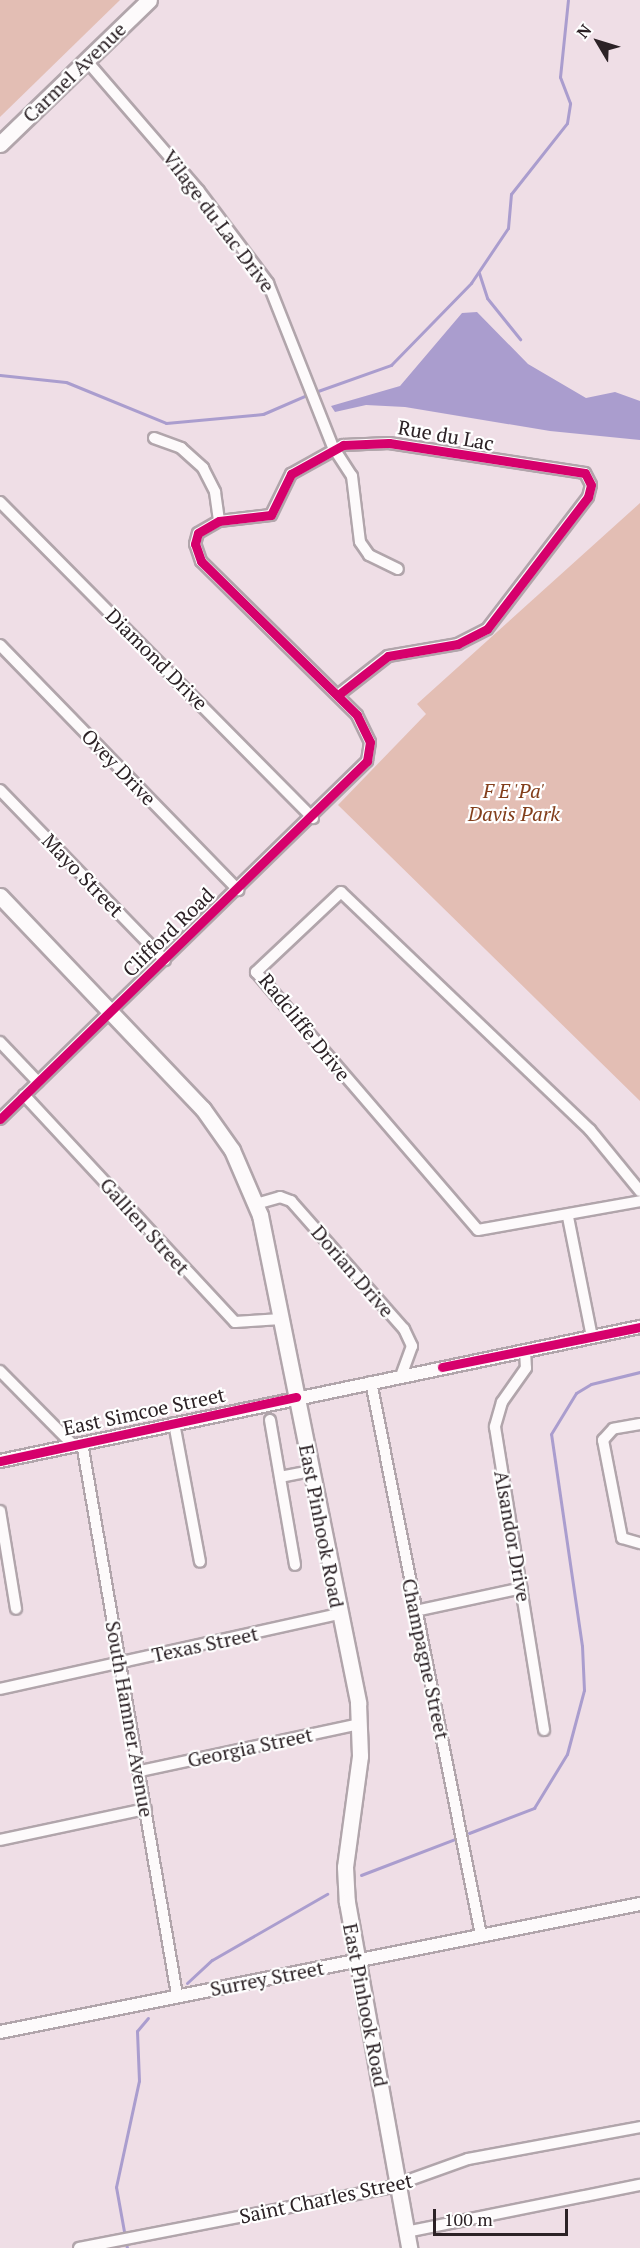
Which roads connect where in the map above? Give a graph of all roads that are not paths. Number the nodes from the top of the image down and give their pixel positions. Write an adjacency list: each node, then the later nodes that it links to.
1 (149, 0): 2 (main road, Carmel Avenue)
2 (86, 60): 3 (main road, Carmel Avenue); 5 (street, Vilage du Lac Drive)
3 (0, 144)
4 (154, 438): 7 (street)
5 (333, 447): 7 (street, Rue du Lac); 8 (street, Vilage du Lac Drive); 10 (street, Rue du Lac)
6 (0, 502): 13 (street, Diamond Drive)
7 (219, 521): 10 (street, Rue du Lac)
8 (398, 569)
9 (0, 645): 14 (street, Ovey Drive)
10 (338, 695): 11 (street, Rue du Lac)
11 (360, 771): 13 (street, Clifford Road)
12 (0, 790): 16 (street, Mayo Street)
13 (313, 818): 14 (street, Clifford Road)
14 (238, 890): 16 (street, Clifford Road)
15 (0, 896): 17 (main road, East Pinhook Road)
16 (165, 960): 17 (street, Clifford Road)
17 (109, 1014): 19 (street, Clifford Road); 24 (main road, East Pinhook Road)
18 (0, 1042): 19 (street)
19 (38, 1082): 20 (street, Clifford Road)
20 (24, 1095): 21 (street, Clifford Road); 26 (street, Gallien Street)
21 (0, 1119)
22 (640, 1191): 25 (street, Radcliffe Drive)
23 (640, 1201): 25 (street, Radcliffe Drive)
24 (256, 1204): 26 (main road, East Pinhook Road); 31 (street, Dorian Drive)
25 (568, 1217): 28 (street)
26 (281, 1319): 33 (main road, East Pinhook Road)
27 (640, 1327): 28 (street, East Simcoe Street)
28 (592, 1337): 29 (street, East Simcoe Street)
29 (525, 1350): 31 (street, East Simcoe Street); 45 (street, Alsandor Drive)
30 (0, 1371): 37 (street)
31 (401, 1376): 32 (street, East Simcoe Street)
32 (370, 1382): 33 (street, East Simcoe Street); 47 (street, Champagne Street)
33 (296, 1397): 35 (street, East Simcoe Street); 39 (main road, East Pinhook Road)
34 (270, 1420): 40 (street)
35 (174, 1423): 37 (street, East Simcoe Street); 43 (street)
36 (640, 1424): 42 (street)
37 (77, 1444): 38 (street, East Simcoe Street); 49 (street, South Hamner Avenue)
38 (0, 1461)
39 (311, 1471): 40 (street); 48 (main road, East Pinhook Road)
40 (280, 1477): 44 (street)
41 (0, 1511): 46 (street)
42 (640, 1543)
43 (200, 1562)
44 (295, 1565)
45 (522, 1588): 47 (street); 52 (street, Alsandor Drive)
46 (16, 1609)
47 (415, 1611): 57 (street, Champagne Street)
48 (339, 1614): 49 (street, Texas Street); 51 (main road, East Pinhook Road)
49 (121, 1662): 50 (street, Texas Street); 53 (street, South Hamner Avenue)
50 (0, 1689)
51 (360, 1724): 53 (street, Georgia Street); 58 (main road, East Pinhook Road)
52 (544, 1730)
53 (140, 1771): 54 (street, South Hamner Avenue)
54 (146, 1809): 55 (street); 59 (street, South Hamner Avenue)
55 (0, 1840)
56 (640, 1904): 57 (street, Surrey Street)
57 (481, 1935): 58 (street, Surrey Street)
58 (357, 1960): 59 (street, Surrey Street); 62 (main road, East Pinhook Road)
59 (177, 1995): 60 (street, Surrey Street)
60 (0, 2032)
61 (640, 2127): 62 (street, Saint Charles Street)
62 (399, 2185): 64 (main road, East Pinhook Road); 65 (street, Saint Charles Street)
63 (640, 2185): 64 (street)
64 (406, 2232): 66 (main road, East Pinhook Road)
65 (79, 2248)
66 (409, 2248)

